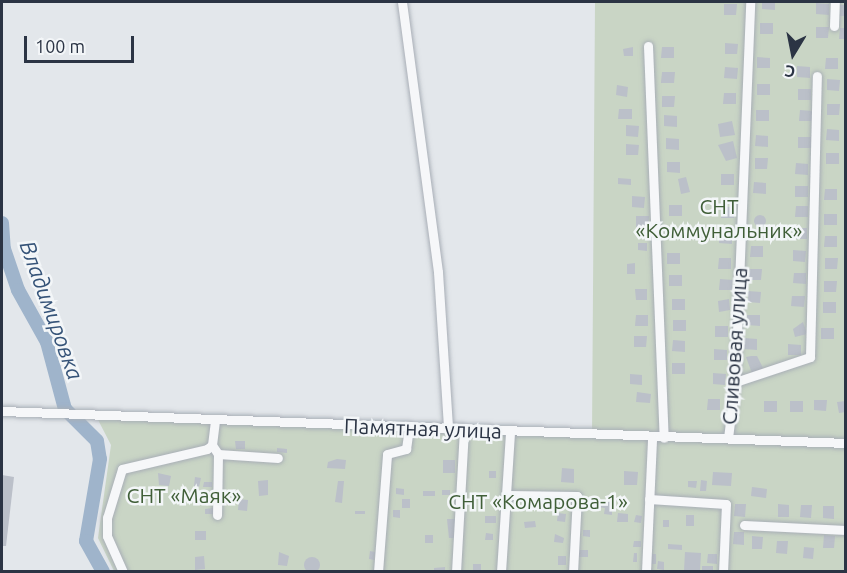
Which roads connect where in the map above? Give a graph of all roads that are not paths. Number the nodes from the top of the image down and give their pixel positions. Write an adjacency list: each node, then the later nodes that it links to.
1 (402, 2): 11 (street)
2 (750, 2): 7 (street, Сливовая улица)
3 (835, 2): 4 (street)
4 (834, 26)
5 (648, 46): 15 (street)
6 (818, 76): 7 (street)
7 (735, 382): 16 (street, Сливовая улица)
8 (2, 411): 9 (street, Памятная улица)
9 (215, 421): 10 (street, Памятная улица); 18 (street)
10 (409, 427): 11 (street, Памятная улица); 27 (street)
11 (448, 428): 12 (street, Памятная улица)
12 (464, 429): 13 (street, Памятная улица); 28 (street)
13 (510, 431): 14 (street, Памятная улица); 21 (street)
14 (652, 438): 15 (street, Памятная улица); 22 (street)
15 (664, 438): 16 (street, Памятная улица)
16 (728, 438): 17 (street, Памятная улица)
17 (846, 443)
18 (212, 445): 19 (street); 26 (street)
19 (218, 454): 20 (street); 23 (street)
20 (278, 458)
21 (507, 495): 29 (street); 30 (street)
22 (649, 499): 31 (street); 32 (street)
23 (217, 515)
24 (744, 525): 25 (street)
25 (846, 530)
26 (123, 572)
27 (378, 572)
28 (456, 572)
29 (501, 572)
30 (573, 572)
31 (646, 572)
32 (723, 572)

